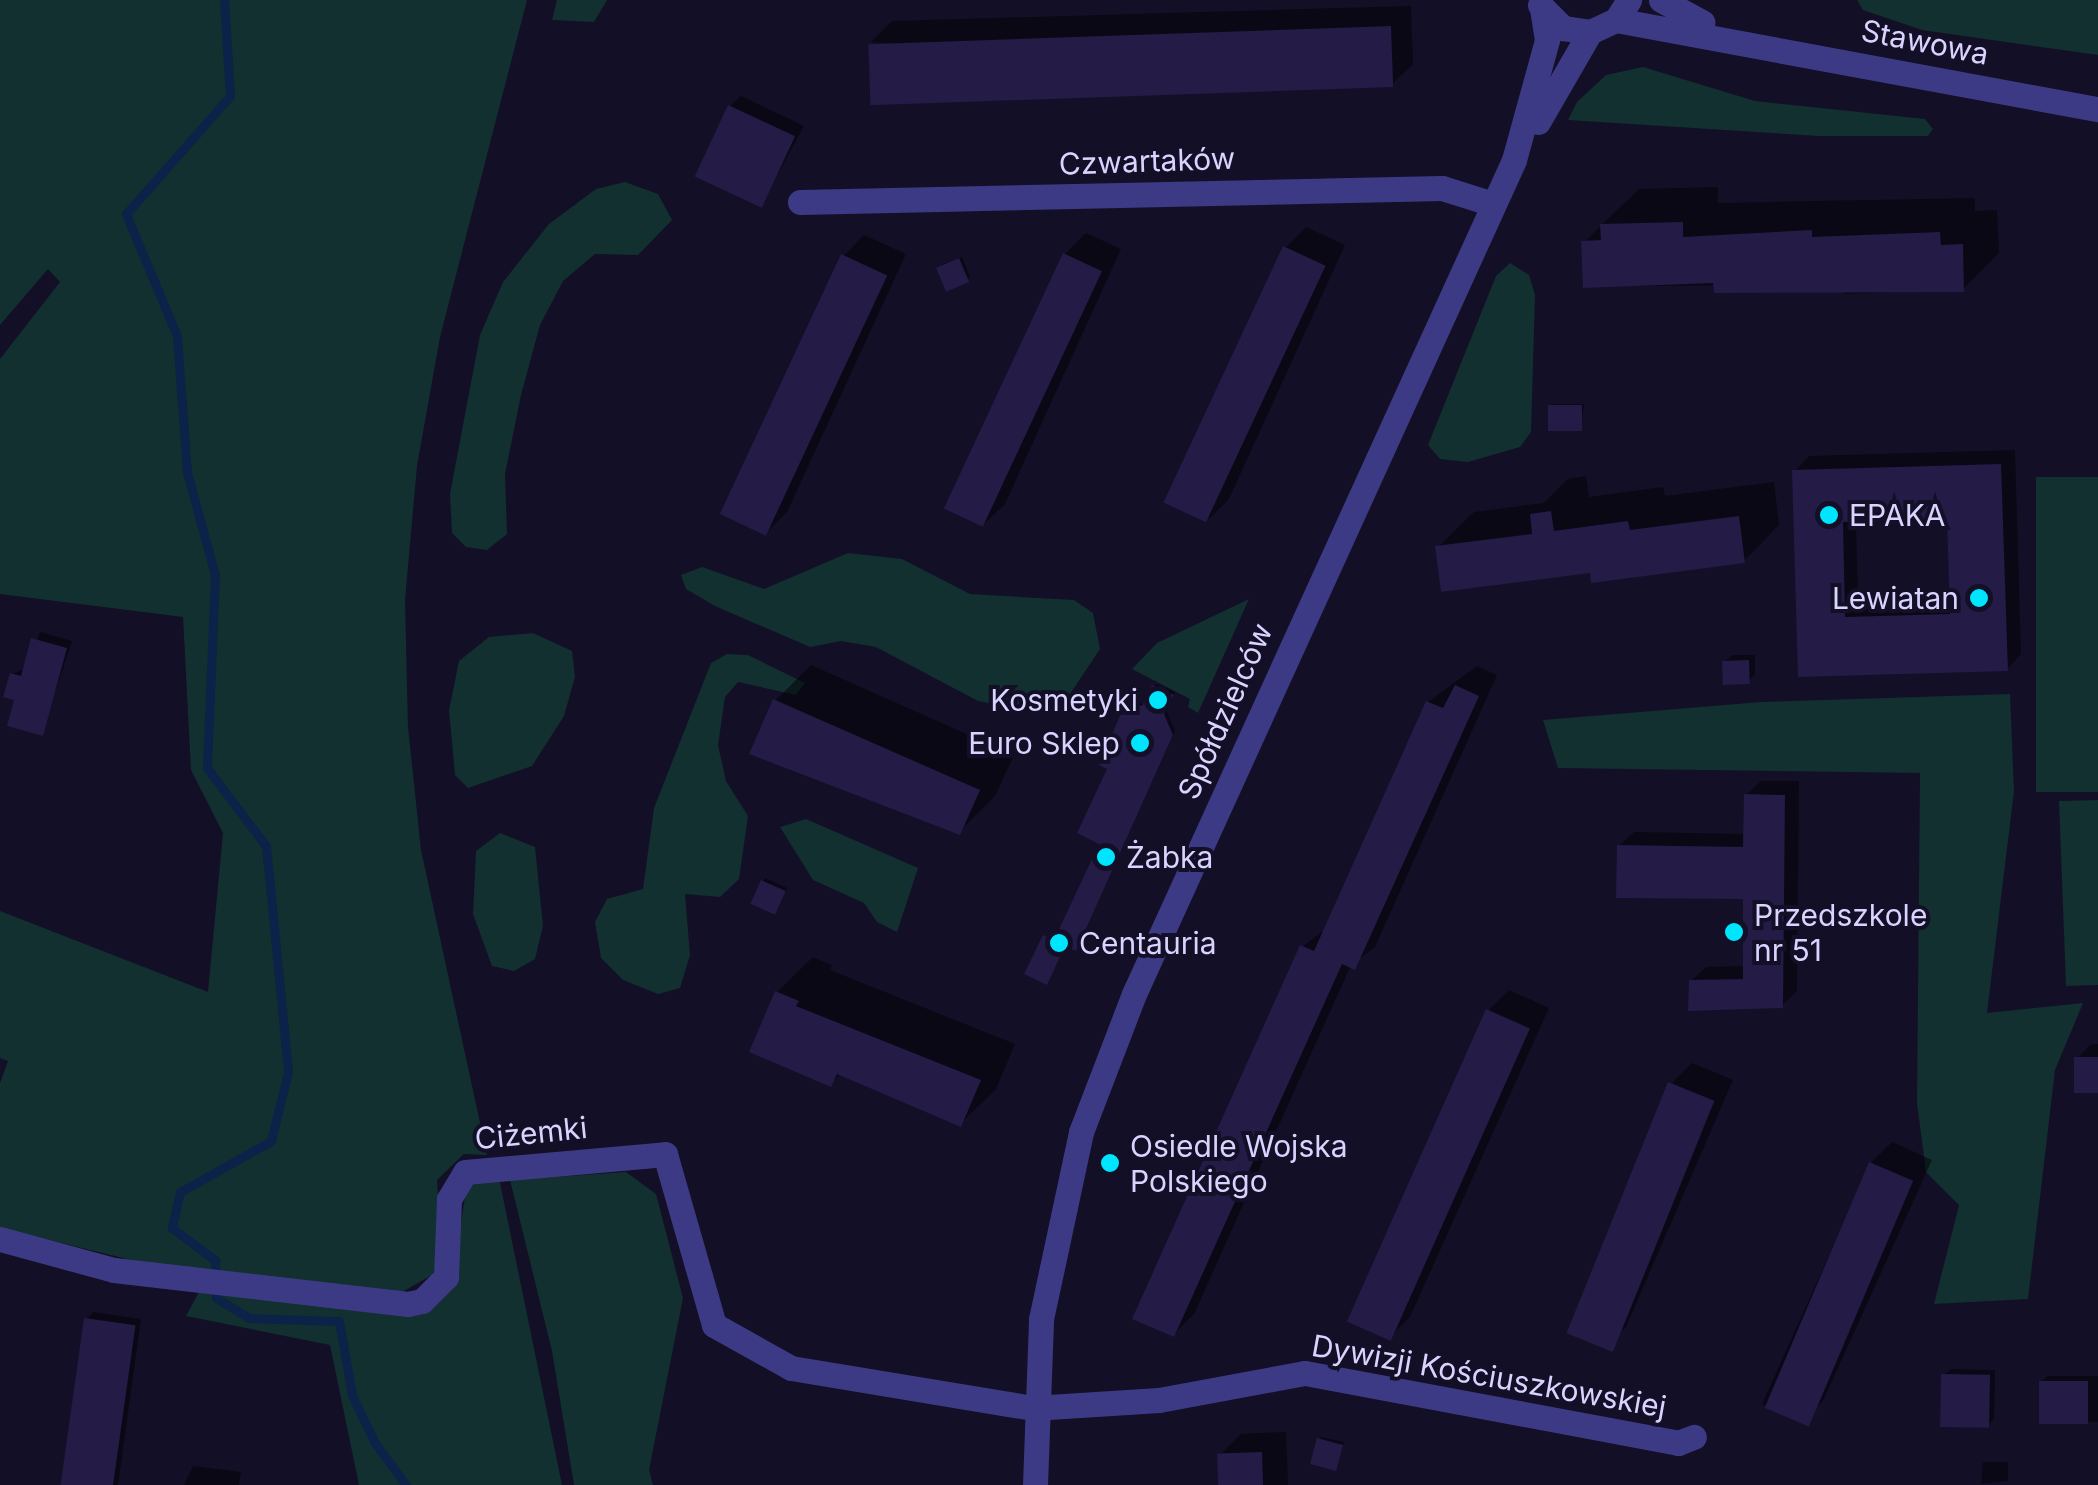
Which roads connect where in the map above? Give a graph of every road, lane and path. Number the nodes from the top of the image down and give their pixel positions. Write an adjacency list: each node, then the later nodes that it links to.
1 (1661, 0): 5 (street, Stawowa)
2 (1540, 5): 4 (street); 7 (street, Spółdzielców)
3 (1622, 10): 4 (street); 5 (street, Stawowa)
4 (1590, 32): 7 (street, Spółdzielców)
5 (1739, 38): 6 (street, Stawowa)
6 (2098, 110)
7 (1514, 160): 9 (street, Spółdzielców)
8 (800, 202): 9 (street, Czwartaków)
9 (1494, 204): 11 (street, Spółdzielców)
10 (0, 1238): 11 (street, Ciżemki)
11 (1034, 1408): 12 (street, Dywizji Kościuszkowskiej); 13 (street, Spółdzielców)
12 (1694, 1437)
13 (1035, 1485)

